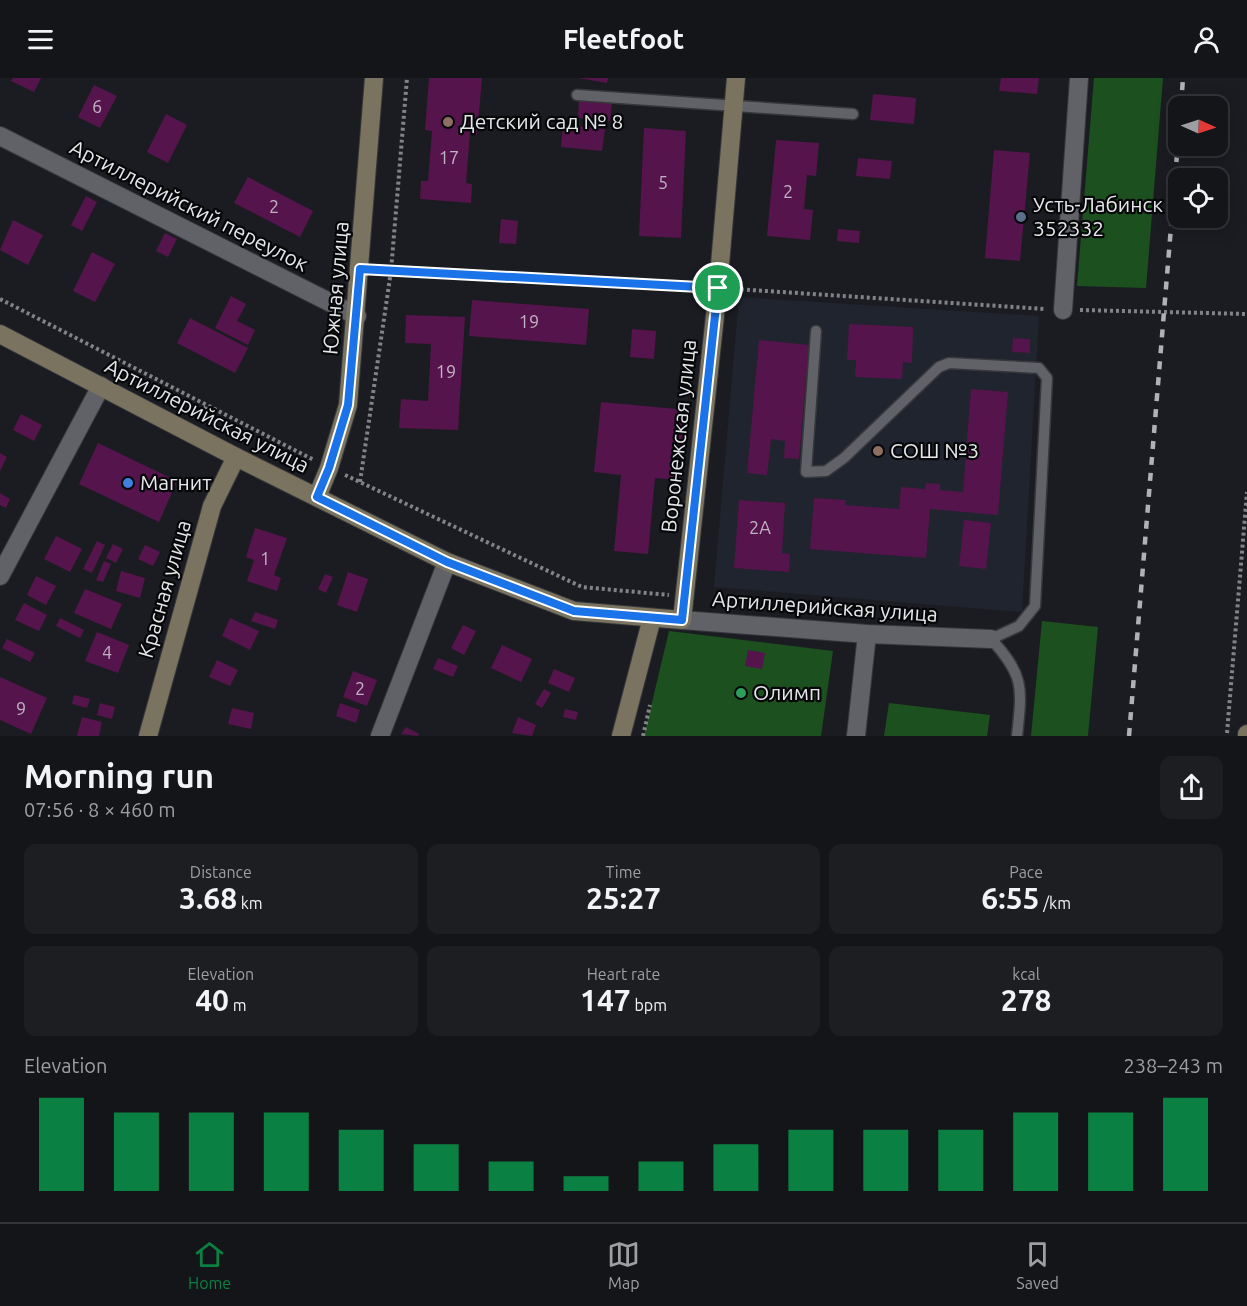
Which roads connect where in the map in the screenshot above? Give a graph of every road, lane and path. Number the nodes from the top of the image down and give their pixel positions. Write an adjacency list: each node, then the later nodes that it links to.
1 (374, 78): 9 (main road, Южная улица)
2 (407, 78): 10 (path)
3 (736, 78): 6 (main road, Воронежская улица)
4 (1080, 78): 13 (street)
5 (577, 95): 6 (lane)
6 (734, 105): 7 (lane); 11 (main road, Воронежская улица)
7 (853, 114)
8 (0, 136): 15 (street, Артиллерийский переулок)
9 (360, 269): 10 (path); 15 (main road, Южная улица)
10 (391, 271): 11 (path); 21 (path)
11 (718, 288): 13 (path); 26 (main road, Воронежская улица)
12 (0, 298): 20 (path)
13 (1063, 310): 14 (path)
14 (1247, 314)
15 (357, 316): 20 (main road, Южная улица)
16 (816, 331): 30 (lane)
17 (0, 334): 18 (main road, Артиллерийская улица)
18 (101, 386): 19 (main road, Артиллерийская улица); 25 (street)
19 (236, 458): 23 (main road, Артиллерийская улица); 31 (main road, Красная улица)
20 (329, 468): 21 (path); 23 (main road, Южная улица)
21 (360, 482): 26 (path)
22 (1247, 492): 36 (path)
23 (317, 497): 24 (main road, Артиллерийская улица)
24 (447, 562): 27 (main road, Артиллерийская улица); 32 (street)
25 (0, 576)
26 (684, 596): 28 (main road, Воронежская улица)
27 (652, 618): 28 (main road, Артиллерийская улица); 33 (main road)
28 (682, 620): 29 (street, Артиллерийская улица)
29 (867, 634): 30 (street, Артиллерийская улица); 34 (street)
30 (991, 639): 35 (lane)
31 (148, 736)
32 (380, 736)
33 (621, 736)
34 (855, 736)
35 (1017, 736)
36 (1227, 736)

